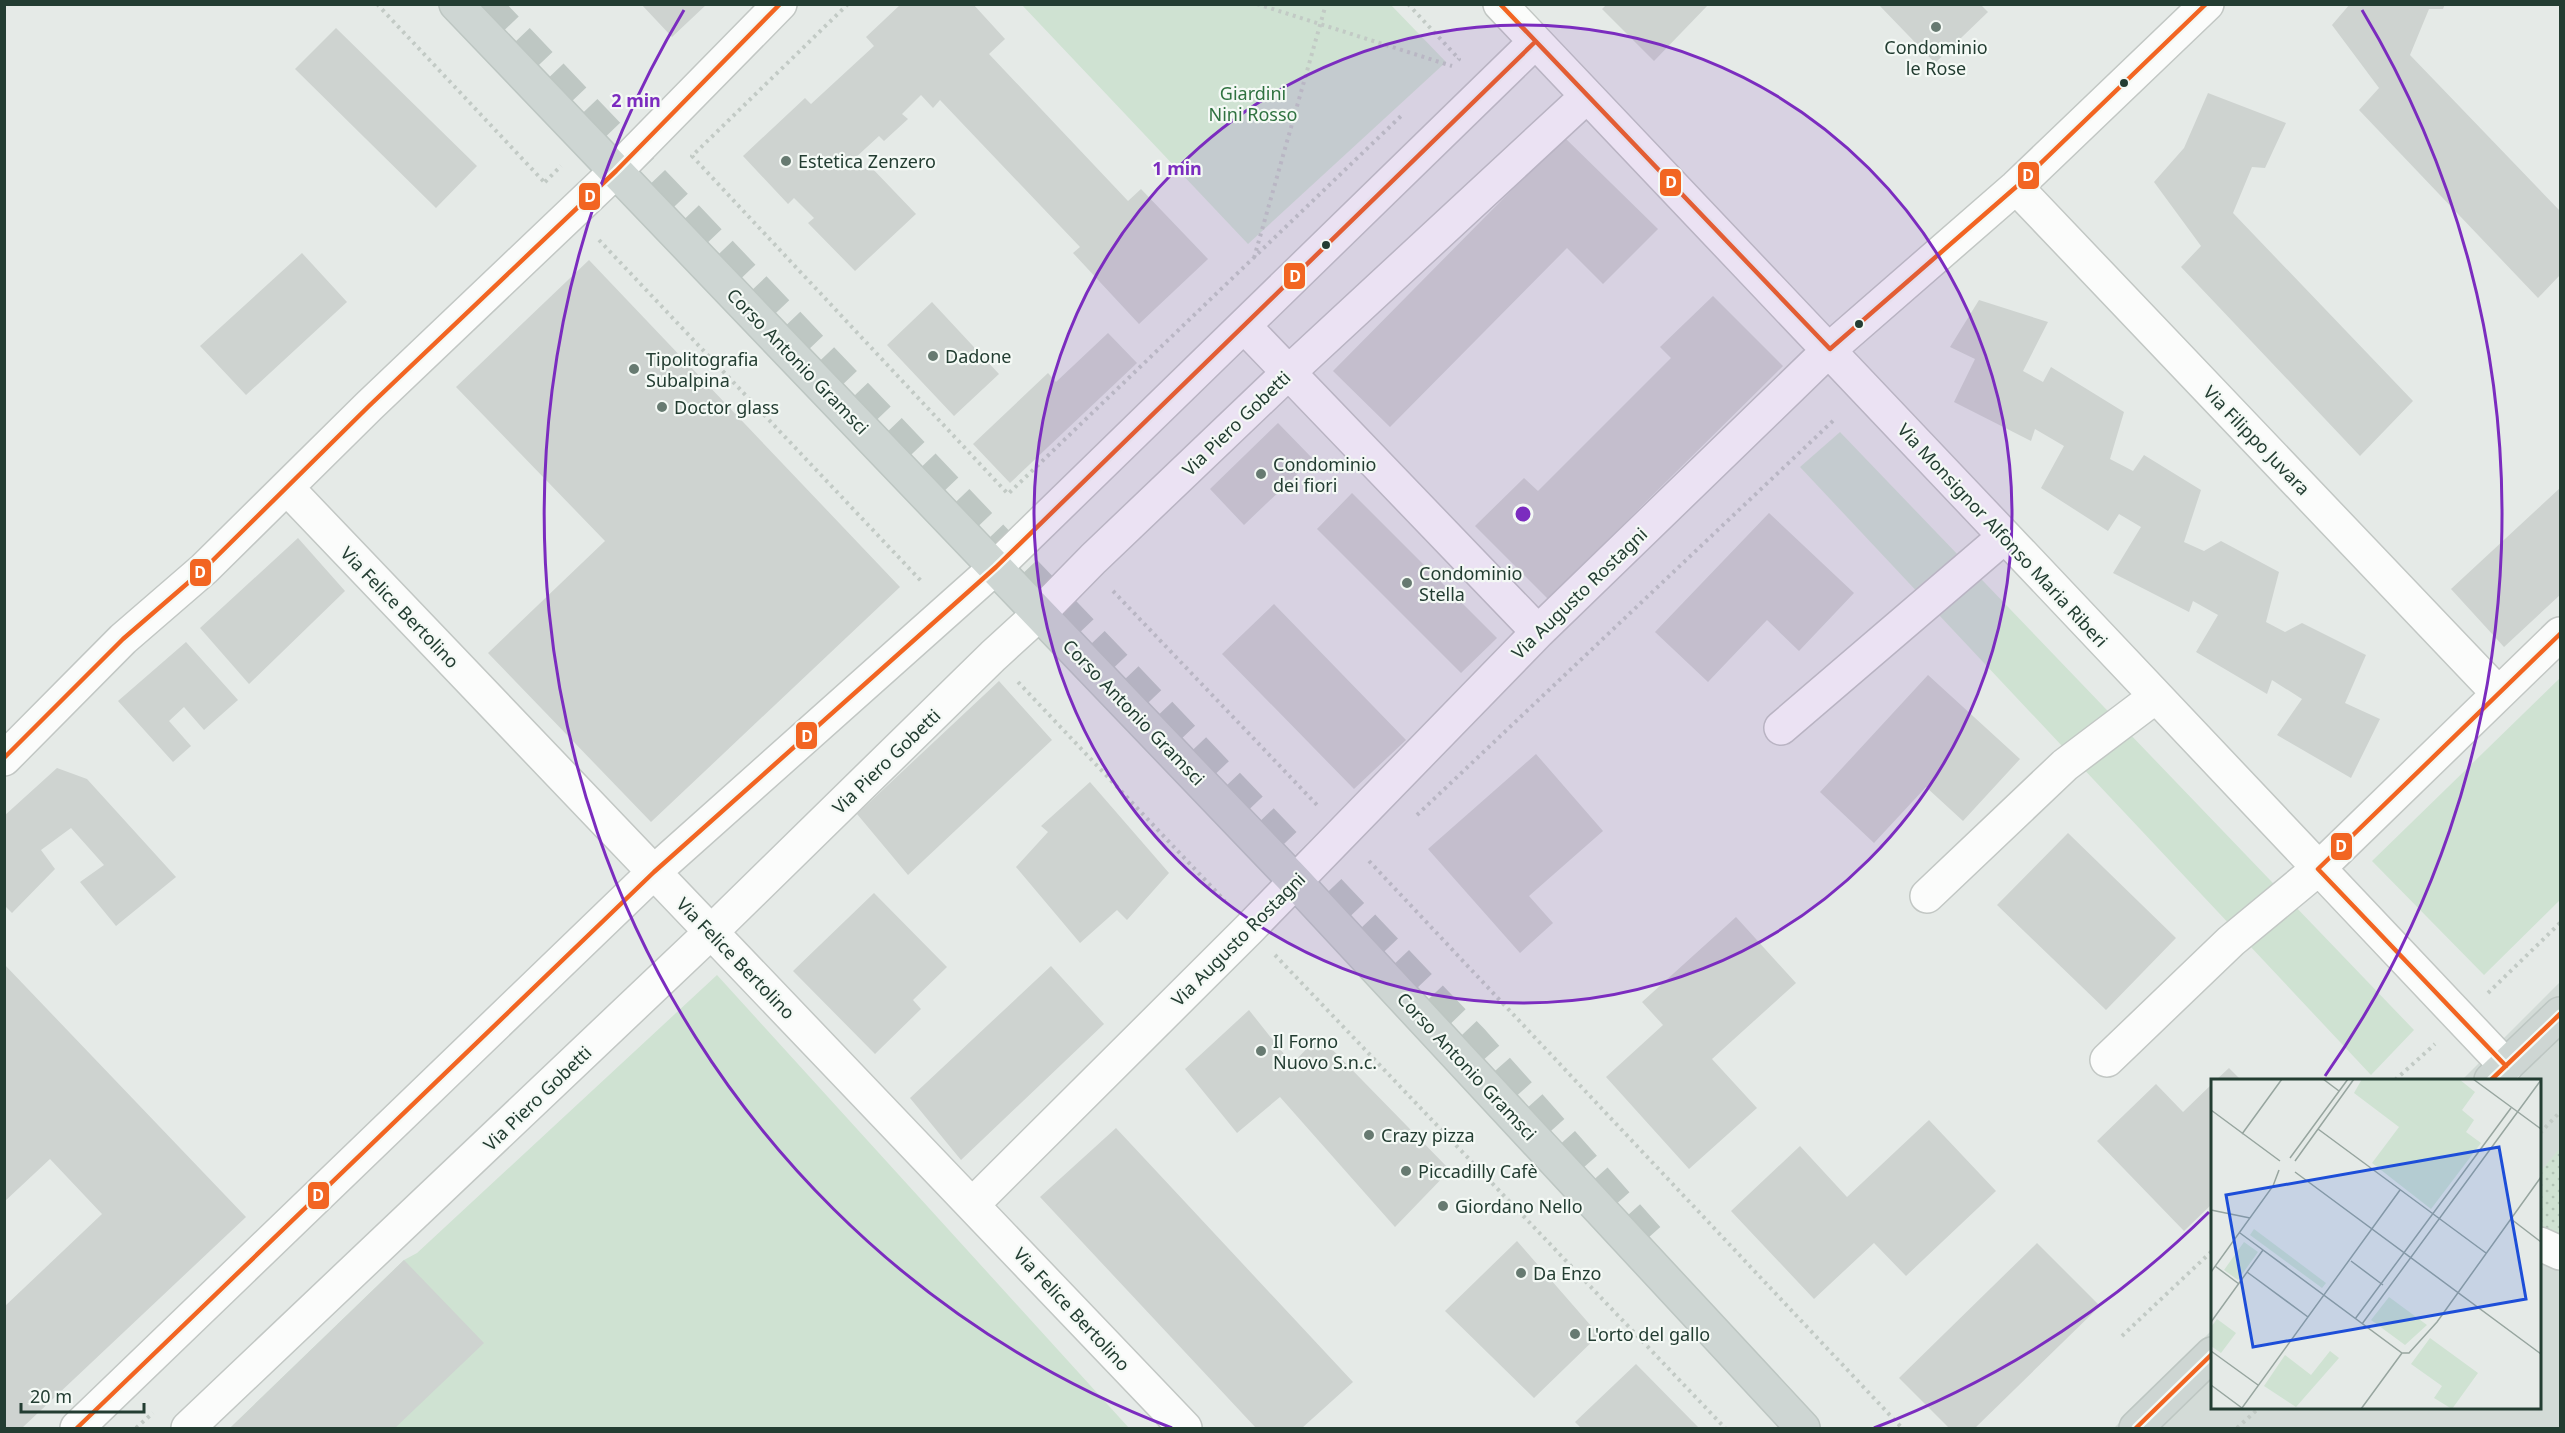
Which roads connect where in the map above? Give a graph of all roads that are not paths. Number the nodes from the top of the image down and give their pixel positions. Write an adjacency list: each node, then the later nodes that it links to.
1 (456, 4): 7 (main road, Corso Antonio Gramsci)
2 (780, 4): 7 (street)
3 (1500, 4): 5 (street, Via Monsignor Alfonso Maria Riberi)
4 (2207, 4): 8 (street, Via Augusto Rostagni)
5 (1535, 42): 6 (street, Via Monsignor Alfonso Maria Riberi); 9 (street)
6 (1587, 96): 10 (street, Via Monsignor Alfonso Maria Riberi); 11 (street, Via Piero Gobetti)
7 (616, 171): 12 (street); 14 (main road, Corso Antonio Gramsci)
8 (2016, 187): 10 (street, Via Augusto Rostagni); 18 (street, Via Filippo Juvara)
9 (1244, 326): 11 (street); 14 (street)
10 (1830, 349): 13 (street, Via Monsignor Alfonso Maria Riberi); 16 (street, Via Augusto Rostagni)
11 (1289, 372): 15 (street, Via Piero Gobetti); 16 (street)
12 (287, 488): 21 (street); 23 (street, Via Felice Bertolino)
13 (2004, 537): 19 (street, Via Monsignor Alfonso Maria Riberi); 20 (street)
14 (996, 567): 15 (main road, Corso Antonio Gramsci); 23 (street)
15 (1040, 613): 24 (main road, Corso Antonio Gramsci); 26 (street, Via Piero Gobetti)
16 (1538, 632): 24 (street, Via Augusto Rostagni)
17 (2560, 634): 18 (street)
18 (2498, 693): 22 (street)
19 (2155, 697): 22 (street, Via Monsignor Alfonso Maria Riberi); 25 (street)
20 (1781, 728)
21 (6, 753)
22 (2318, 869): 28 (street); 29 (street, Via Monsignor Alfonso Maria Riberi)
23 (654, 872): 26 (street, Via Felice Bertolino); 34 (street)
24 (1296, 881): 30 (street, Via Augusto Rostagni); 37 (main road, Corso Antonio Gramsci)
25 (1928, 896)
26 (711, 932): 30 (street, Via Felice Bertolino); 35 (street, Via Piero Gobetti)
27 (2560, 1014): 29 (main road)
28 (2107, 1060)
29 (2499, 1073)
30 (973, 1204): 36 (street, Via Felice Bertolino)
31 (2541, 1244): 32 (street)
32 (2560, 1253)
33 (2211, 1354): 38 (main road)
34 (77, 1428)
35 (188, 1428)
36 (1185, 1428)
37 (1803, 1428)
38 (2136, 1428)

